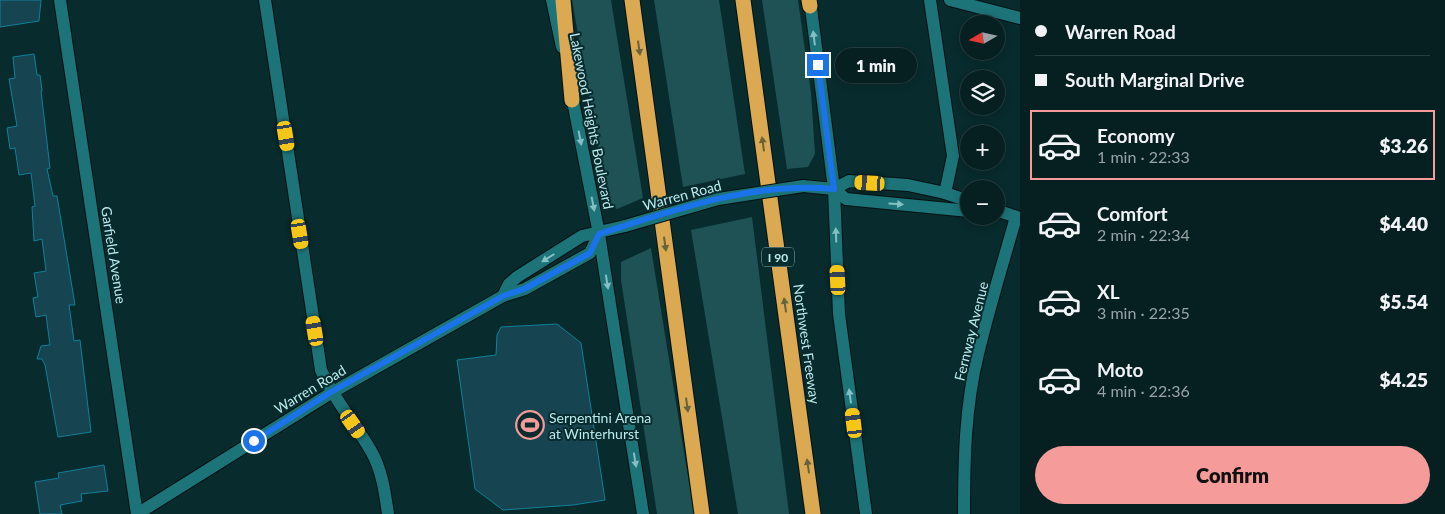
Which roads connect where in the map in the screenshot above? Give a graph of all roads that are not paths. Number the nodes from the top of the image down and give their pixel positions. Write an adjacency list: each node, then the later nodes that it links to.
1 (60, 0): 22 (main road, Garfield Avenue)
2 (265, 0): 21 (main road)
3 (552, 0): 11 (main road, Lakewood Heights Boulevard)
4 (563, 0): 11 (highway)
5 (632, 0): 25 (highway, one-way to 25)
6 (743, 0): 26 (highway, Northwest Freeway / I 90, one-way to 6)
7 (930, 0): 13 (main road)
8 (950, 0): 10 (main road)
9 (810, 2): 12 (main road, one-way to 9)
10 (1020, 18)
11 (572, 100): 19 (main road, Lakewood Heights Boulevard, one-way to 19)
12 (834, 189): 13 (main road, Warren Road); 15 (main road, Warren Road, one-way to 15); 19 (main road, Warren Road, bridge); 27 (main road, one-way to 12)
13 (945, 193): 14 (main road, Warren Road)
14 (960, 198)
15 (960, 210)
16 (1005, 213): 18 (main road)
17 (1005, 217): 18 (main road)
18 (1018, 218): 28 (main road, Fernway Avenue)
19 (599, 234): 20 (main road, Warren Road, one-way to 20); 20 (main road, Warren Road); 24 (main road, Lakewood Heights Boulevard, one-way to 24)
20 (503, 296): 21 (main road, Warren Road)
21 (331, 392): 22 (main road, Warren Road); 23 (main road)
22 (137, 514)
23 (388, 514)
24 (643, 514)
25 (702, 514)
26 (813, 514)
27 (866, 514)
28 (964, 514)

